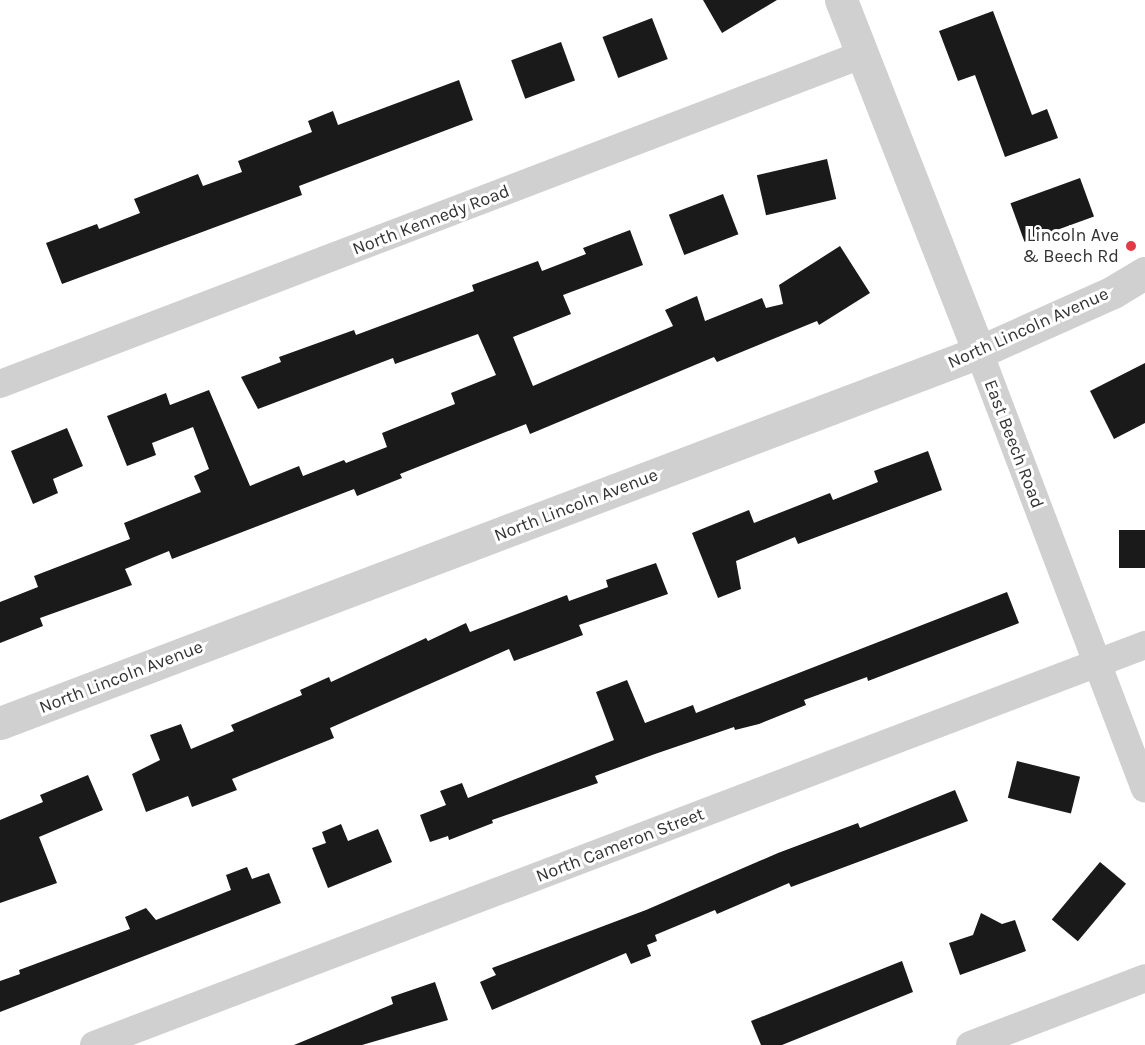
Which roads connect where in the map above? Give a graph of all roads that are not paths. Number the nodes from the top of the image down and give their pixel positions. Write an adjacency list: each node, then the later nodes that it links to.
1 (841, 0): 2 (street, East Beech Road)
2 (861, 55): 4 (street, East Beech Road); 5 (street, North Kennedy Road)
3 (1145, 273): 4 (street, North Lincoln Avenue)
4 (979, 352): 7 (street, East Beech Road); 8 (street, North Lincoln Avenue)
5 (0, 384)
6 (1145, 645): 7 (street, North Cameron Street)
7 (1098, 663): 9 (street, East Beech Road); 11 (street, North Cameron Street)
8 (0, 723)
9 (1145, 788)
10 (1145, 978): 12 (street)
11 (94, 1045)
12 (970, 1045)

